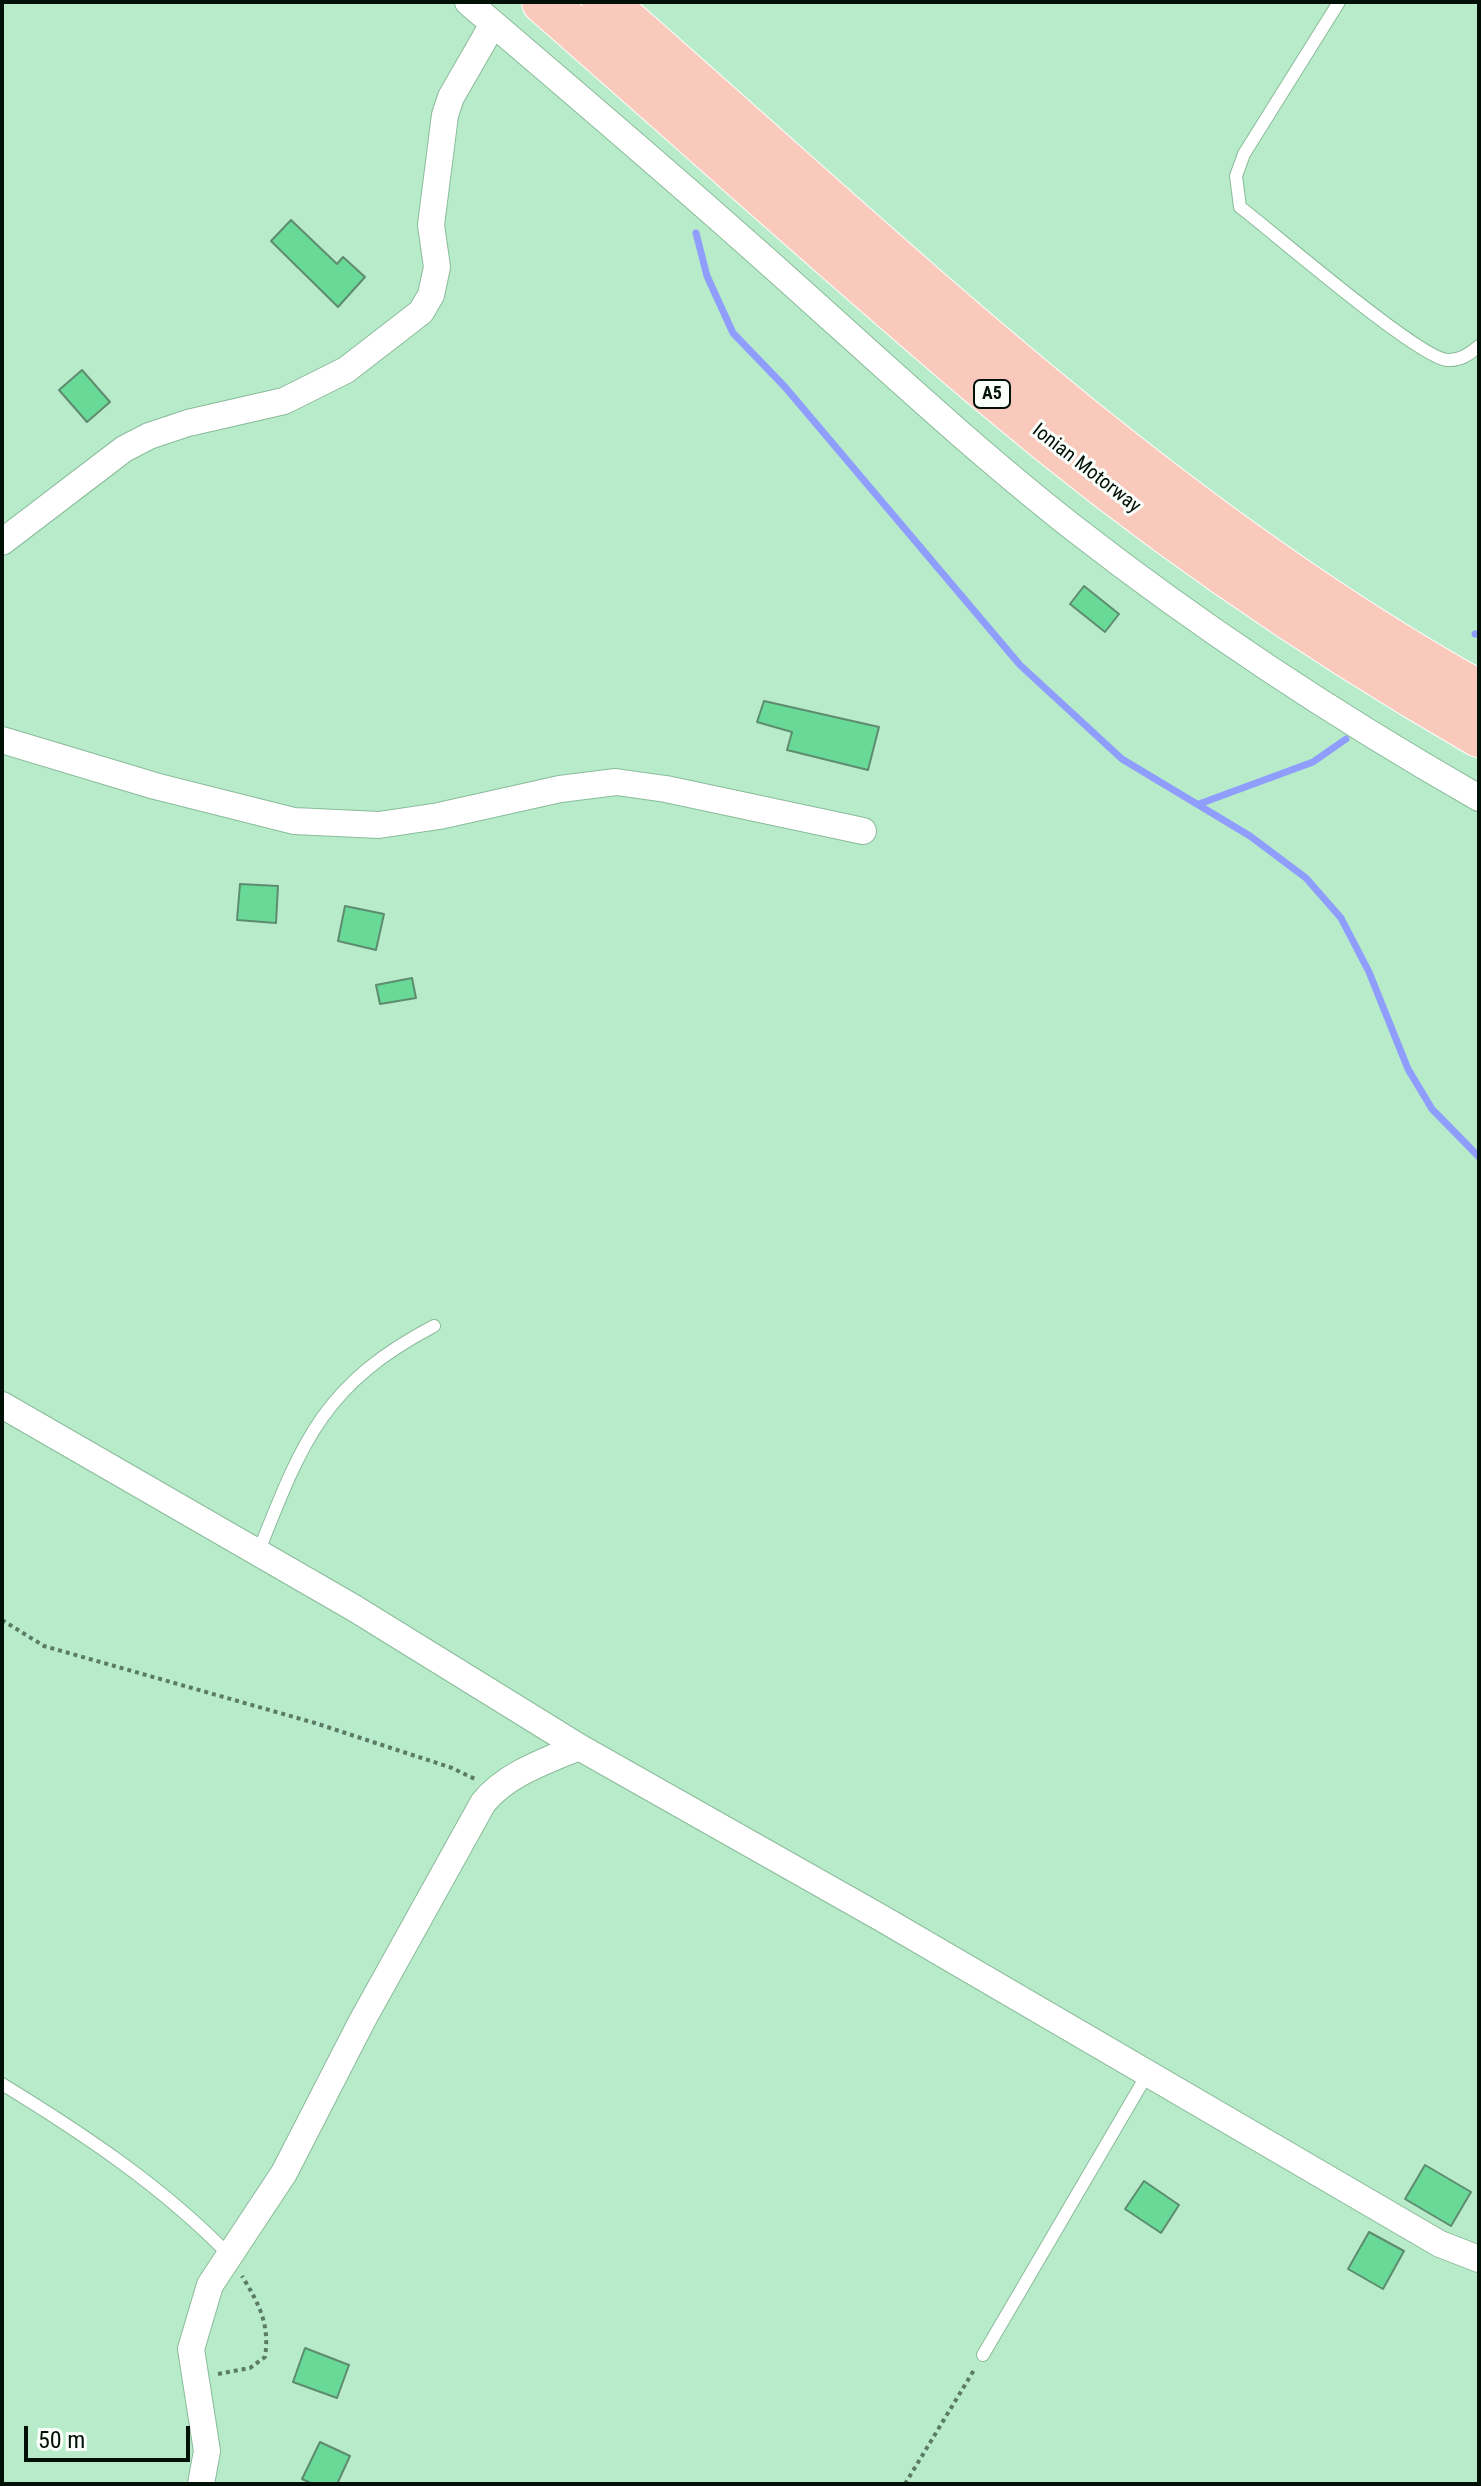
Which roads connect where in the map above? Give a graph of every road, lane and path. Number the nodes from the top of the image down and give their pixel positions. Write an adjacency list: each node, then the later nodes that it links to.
1 (468, 2): 5 (street)
2 (544, 2): 9 (highway, Ionian Motorway / Α5)
3 (604, 2): 8 (highway, Ionian Motorway / Α5)
4 (1339, 2): 6 (lane)
5 (493, 24): 7 (street); 11 (street)
6 (1479, 346)
7 (2, 542)
8 (1479, 693)
9 (1479, 735)
10 (2, 740): 12 (street)
11 (1479, 798)
12 (863, 831)
13 (434, 1326): 15 (lane)
14 (2, 1405): 15 (street)
15 (258, 1553): 17 (street)
16 (2, 1620): 18 (path)
17 (579, 1747): 18 (street); 19 (street)
18 (495, 1789): 21 (street)
19 (1148, 2073): 22 (street); 23 (lane)
20 (2, 2084): 21 (lane)
21 (228, 2254): 24 (street); 24 (path)
22 (1479, 2259)
23 (983, 2355): 26 (path)
24 (194, 2379): 25 (street)
25 (201, 2484)
26 (905, 2484)

